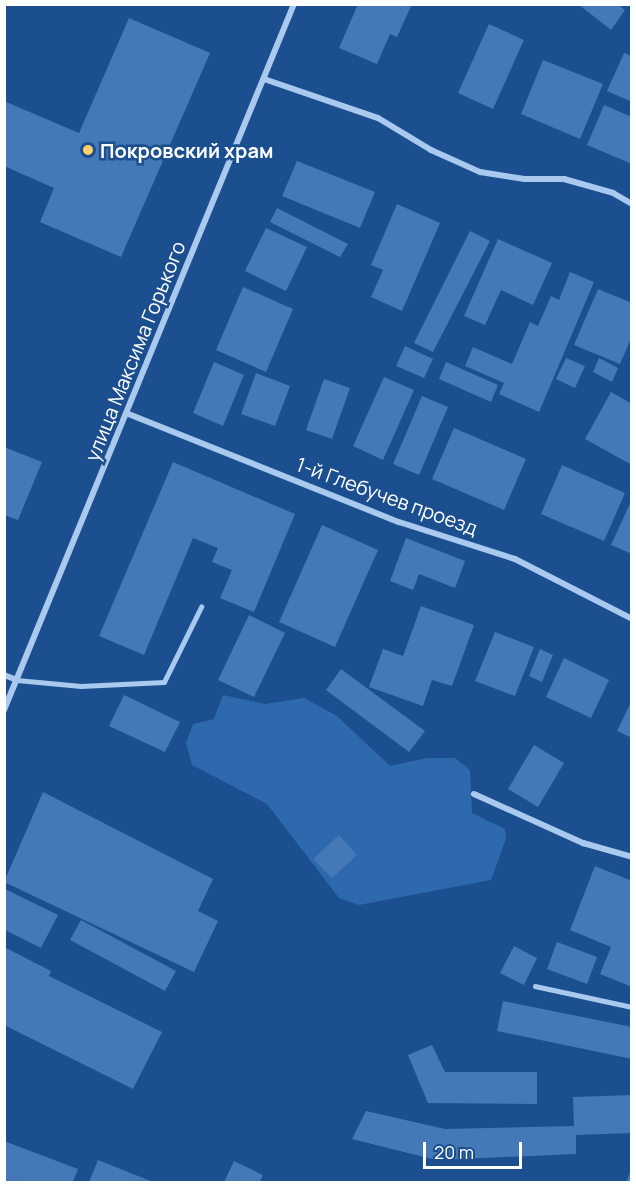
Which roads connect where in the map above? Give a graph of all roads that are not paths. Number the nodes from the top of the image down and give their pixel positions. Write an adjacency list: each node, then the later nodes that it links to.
1 (294, 4): 2 (street, улица Максима Горького)
2 (264, 79): 3 (street); 4 (street, улица Максима Горького)
3 (632, 204)
4 (126, 413): 6 (street, 1-й Глебучев проезд); 8 (street, улица Максима Горького)
5 (201, 607): 8 (lane)
6 (632, 619)
7 (4, 675): 8 (street)
8 (17, 680): 9 (street, улица Максима Горького)
9 (4, 710)
10 (474, 794): 11 (street)
11 (632, 857)
12 (535, 986): 13 (lane)
13 (632, 1007)

